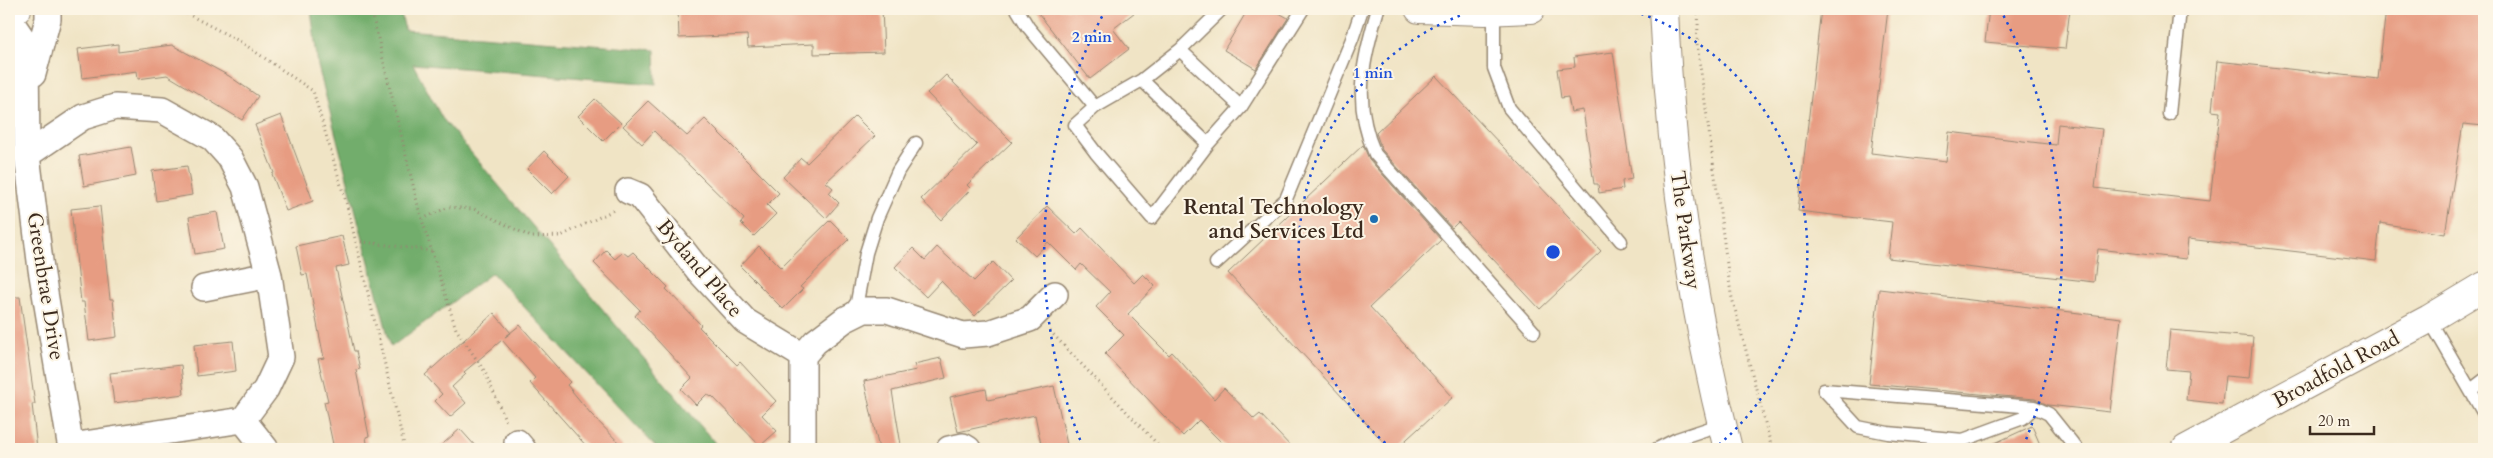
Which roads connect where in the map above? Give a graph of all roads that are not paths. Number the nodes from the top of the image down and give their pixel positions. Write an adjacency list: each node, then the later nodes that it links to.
1 (48, 9): 15 (street, Greenbrae Drive)
2 (1017, 9): 16 (lane)
3 (1222, 9): 13 (lane)
4 (1304, 9): 17 (lane)
5 (1362, 9): 24 (lane)
6 (1378, 9): 31 (lane)
7 (1419, 9): 11 (street)
8 (1531, 9): 11 (street)
9 (1664, 9): 38 (street, The Parkway)
10 (2180, 9): 18 (lane)
11 (1494, 11): 23 (lane)
12 (13, 12): 15 (street, Greenbrae Drive)
13 (1180, 50): 14 (lane); 17 (lane)
14 (1142, 80): 16 (lane); 20 (lane)
15 (27, 92): 21 (street, Greenbrae Drive)
16 (1095, 107): 20 (lane)
17 (1241, 107): 20 (lane)
18 (2169, 114)
19 (916, 143): 30 (lane)
20 (1208, 144)
21 (27, 155): 25 (street); 39 (street, Greenbrae Drive)
22 (628, 191): 32 (street, Bydand Place)
23 (1621, 241)
24 (1216, 263)
25 (269, 275): 27 (street); 37 (street)
26 (2484, 286): 29 (street, Broadfold Road)
27 (204, 288)
28 (1055, 294): 30 (street)
29 (2429, 319): 34 (lane); 46 (street, Broadfold Road)
30 (844, 320): 32 (street)
31 (1534, 332)
32 (803, 356): 41 (street)
33 (2484, 380): 34 (lane)
34 (2471, 390): 36 (lane)
35 (2034, 407): 35 (lane); 45 (lane)
36 (2484, 414)
37 (243, 420): 39 (street); 40 (street)
38 (1725, 437): 44 (lane)
39 (71, 448)
40 (266, 449)
41 (803, 449)
42 (948, 449): 43 (street)
43 (968, 449)
44 (1658, 449)
45 (2077, 449)
46 (2186, 449)

